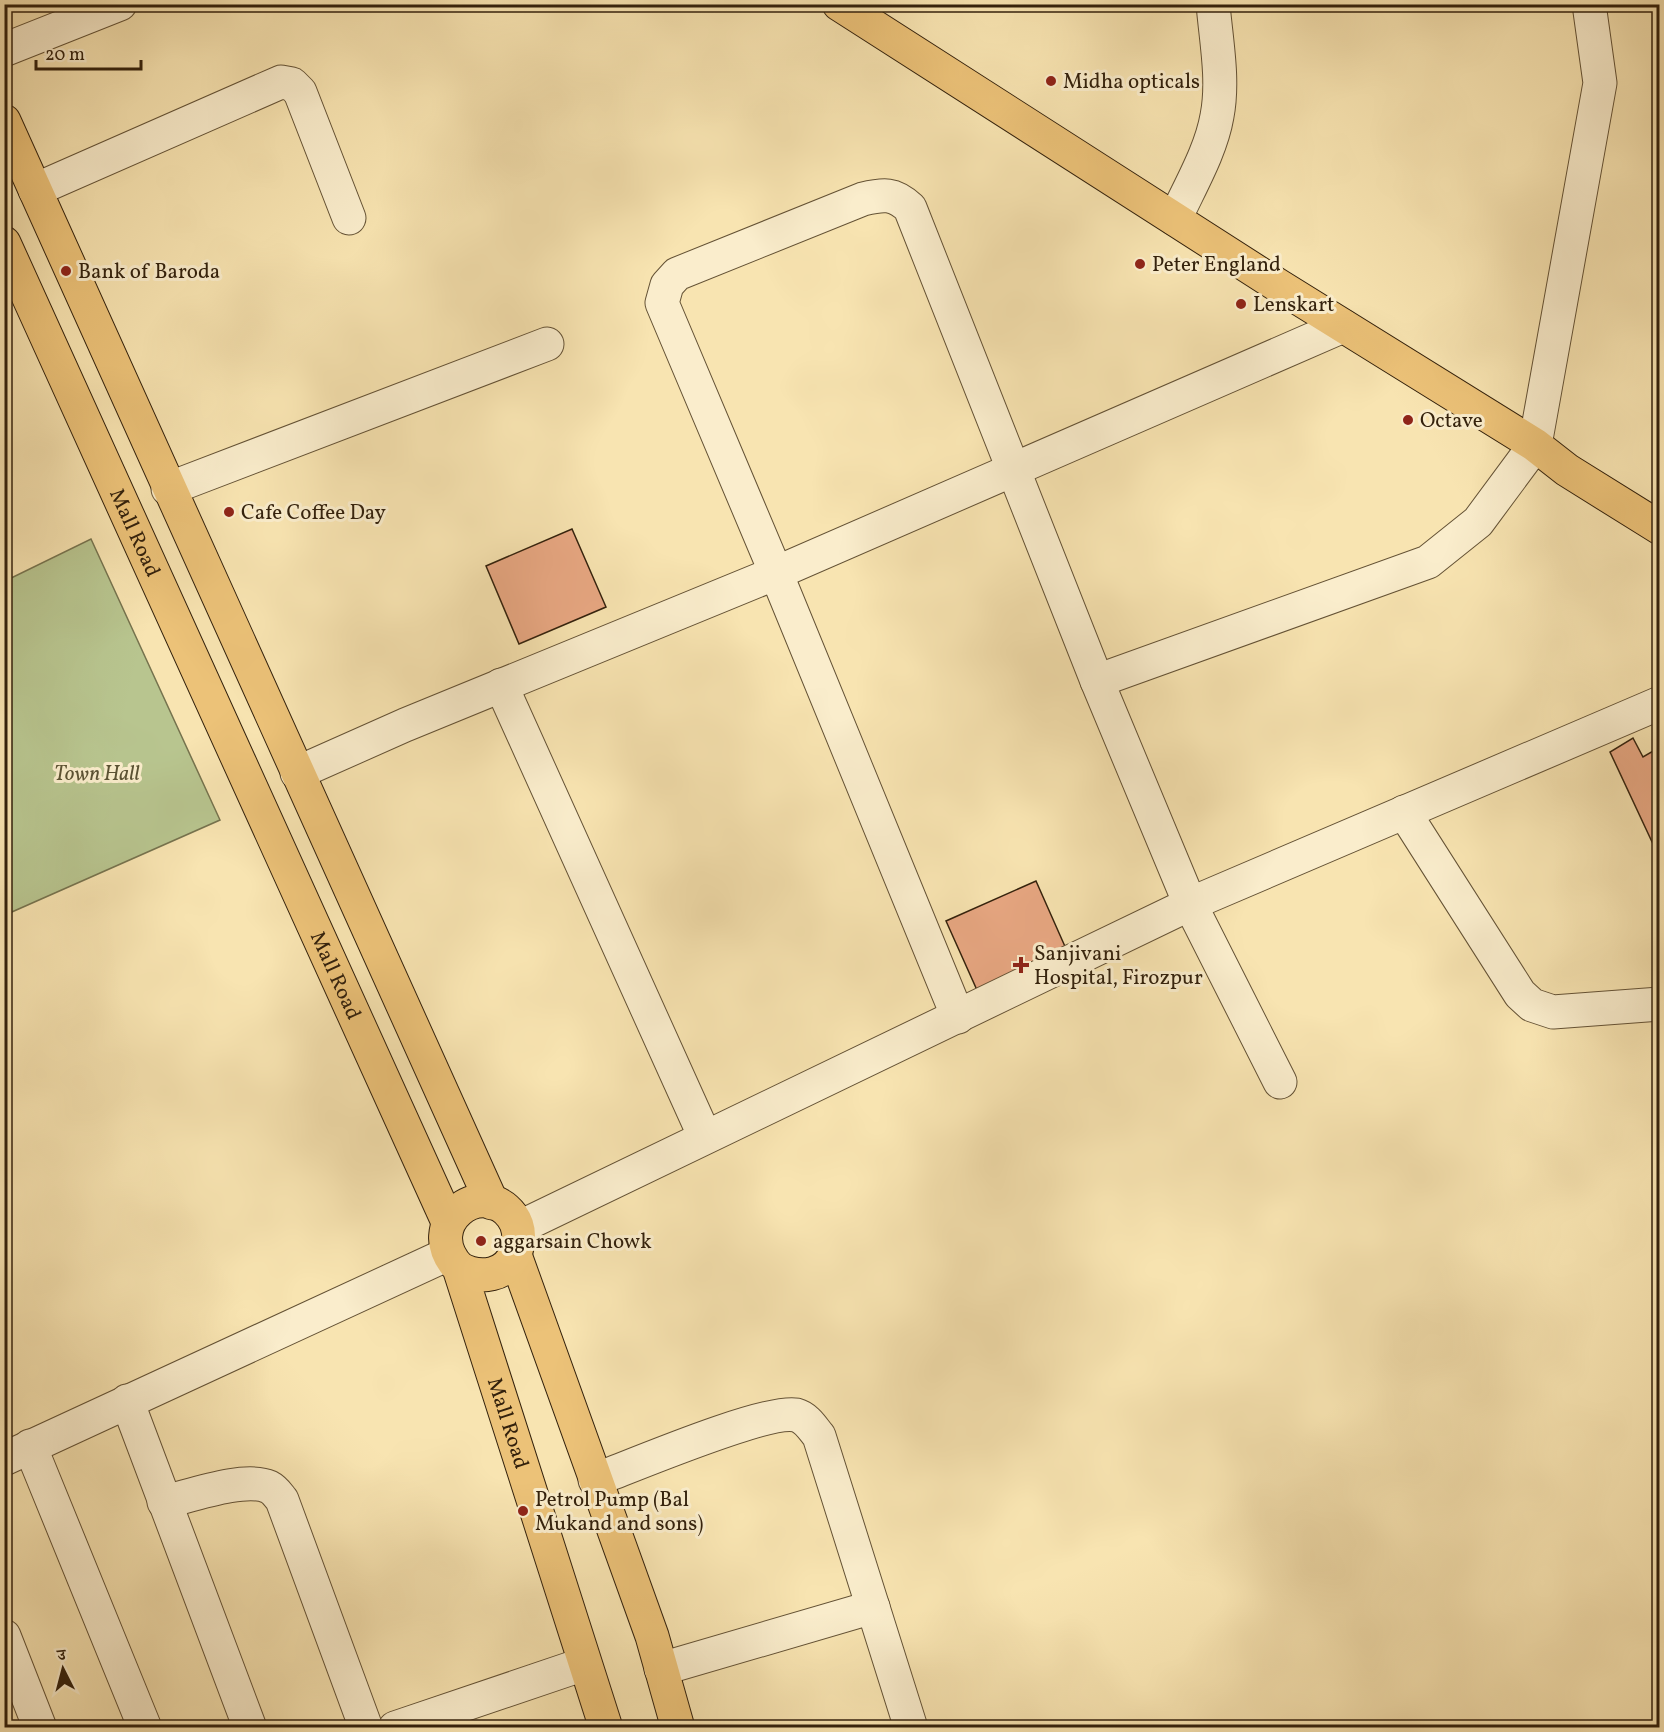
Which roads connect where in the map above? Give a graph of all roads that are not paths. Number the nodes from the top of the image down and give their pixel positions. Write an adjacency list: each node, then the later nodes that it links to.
1 (120, 4): 5 (street)
2 (839, 4): 9 (main road)
3 (1213, 4): 9 (street)
4 (1589, 4): 13 (street)
5 (4, 50)
6 (4, 121): 7 (main road)
7 (35, 190): 8 (street); 15 (main road)
8 (350, 218)
9 (1175, 219): 11 (main road)
10 (4, 243): 29 (main road, Mall Road)
11 (1343, 326): 13 (main road); 14 (street)
12 (548, 344): 15 (street)
13 (1535, 445): 16 (main road); 18 (street)
14 (1013, 469): 17 (street); 17 (street); 18 (street)
15 (168, 489): 21 (main road)
16 (1659, 528)
17 (776, 573): 19 (street); 25 (street)
18 (1097, 681): 23 (street)
19 (501, 686): 21 (street); 27 (street)
20 (1659, 703): 22 (street)
21 (297, 773): 28 (main road)
22 (1404, 812): 23 (street); 24 (street)
23 (1190, 904): 25 (street); 26 (street)
24 (1659, 1004)
25 (958, 1017): 27 (street)
26 (1281, 1082)
27 (705, 1137): 30 (street)
28 (492, 1203): 29 (main road); 30 (main road)
29 (448, 1222): 31 (main road, Mall Road)
30 (517, 1242): 31 (main road); 34 (main road)
31 (453, 1261): 32 (street); 38 (main road, Mall Road)
32 (126, 1401): 33 (street); 35 (street)
33 (17, 1452): 41 (street)
34 (595, 1480): 36 (street); 39 (main road)
35 (164, 1502): 42 (street); 43 (street)
36 (873, 1607): 39 (street); 47 (street)
37 (4, 1636): 40 (street)
38 (584, 1664): 44 (street); 45 (main road, Mall Road)
39 (661, 1669): 46 (main road)
40 (40, 1728)
41 (145, 1728)
42 (250, 1728)
43 (366, 1728)
44 (395, 1728)
45 (606, 1728)
46 (678, 1728)
47 (911, 1728)

